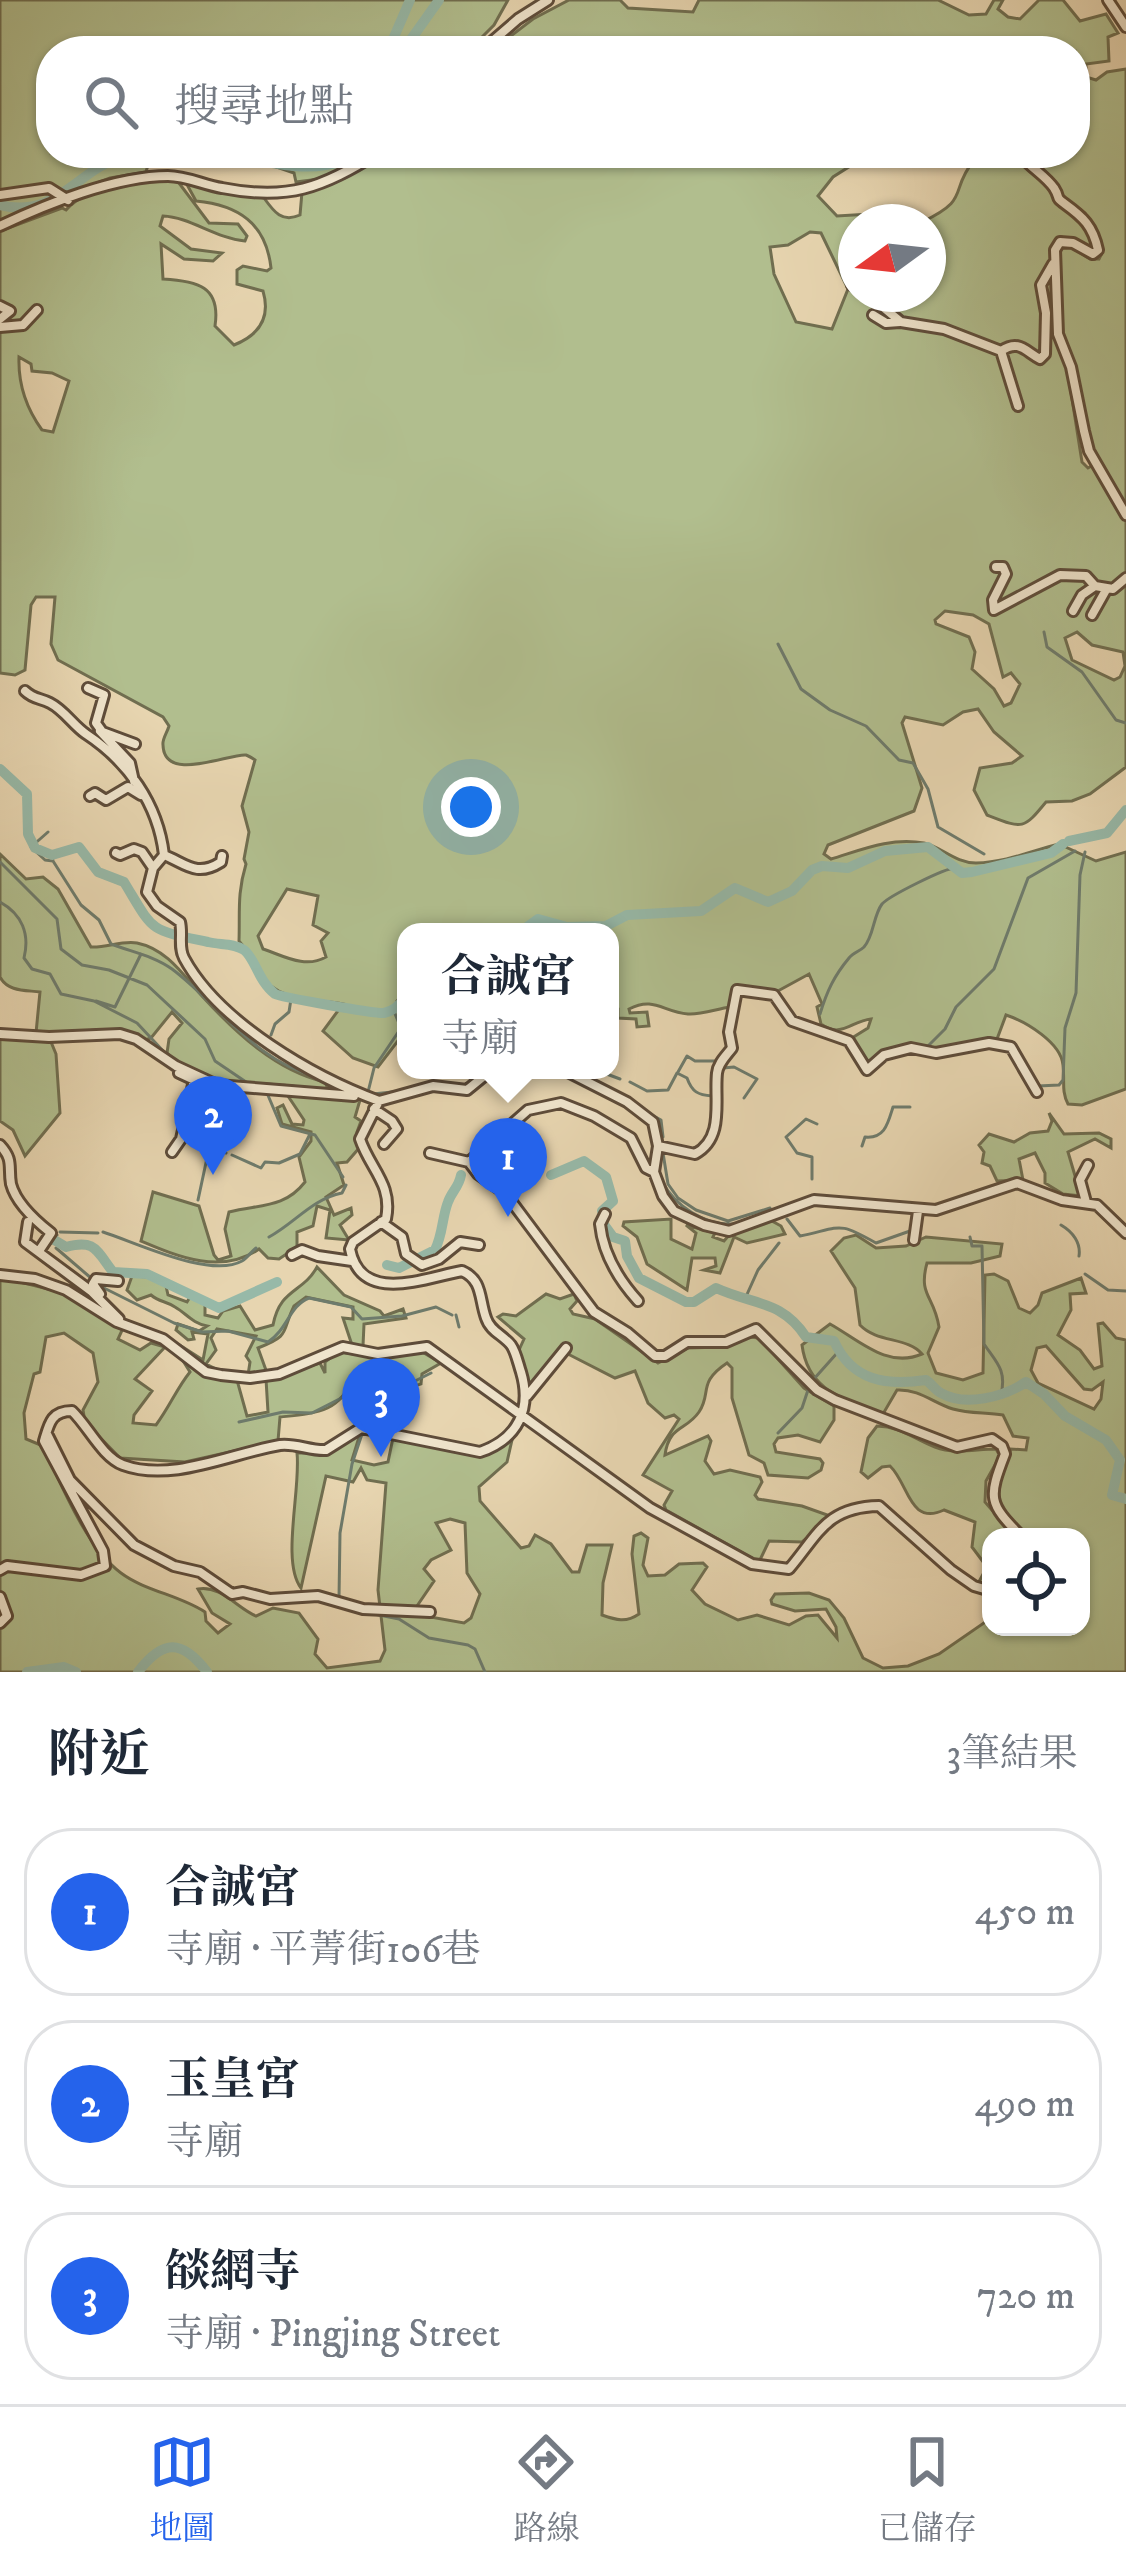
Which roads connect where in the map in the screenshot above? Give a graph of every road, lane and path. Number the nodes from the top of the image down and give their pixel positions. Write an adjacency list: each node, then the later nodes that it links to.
1 (548, 0): 4 (street)
2 (1108, 0): 3 (street)
3 (1126, 26)
4 (497, 36)
5 (353, 168): 8 (street)
6 (1031, 168): 10 (street)
7 (0, 195): 8 (street)
8 (69, 201): 9 (street)
9 (0, 226)
10 (1054, 263): 17 (street); 19 (street)
11 (0, 306): 16 (street)
12 (38, 310): 16 (street)
13 (889, 312): 15 (street)
14 (873, 315): 15 (street)
15 (901, 322): 17 (street)
16 (0, 323)
17 (1001, 351): 18 (street)
18 (1018, 406)
19 (1126, 515)
20 (996, 567): 22 (street)
21 (1126, 578): 23 (street)
22 (1095, 586): 23 (street); 24 (street)
23 (1107, 589): 25 (street)
24 (1073, 611)
25 (1092, 615)
26 (88, 688): 28 (street)
27 (27, 694): 30 (street)
28 (101, 730): 29 (street); 30 (street)
29 (135, 744)
30 (134, 783): 32 (street)
31 (90, 796): 32 (street)
32 (142, 796): 34 (street)
33 (116, 853): 36 (street)
34 (164, 854): 35 (street); 36 (street)
35 (222, 856)
36 (153, 868): 42 (street)
37 (0, 1034): 38 (street)
38 (160, 1057): 42 (street); 47 (street)
39 (480, 1079): 43 (street)
40 (582, 1079): 46 (street)
41 (1037, 1092): 46 (street)
42 (361, 1096): 43 (street)
43 (376, 1105): 44 (street); 56 (street)
44 (384, 1144)
45 (0, 1145): 60 (street)
46 (658, 1146): 51 (street)
47 (172, 1152)
48 (430, 1154): 49 (street)
49 (469, 1162): 51 (street); 73 (street)
50 (1088, 1165): 52 (street)
51 (654, 1172): 53 (street)
52 (1086, 1202): 53 (street); 57 (street)
53 (918, 1211): 58 (street)
54 (605, 1214): 66 (street)
55 (28, 1222): 60 (street)
56 (381, 1222): 59 (street); 62 (street)
57 (1126, 1233)
58 (914, 1240)
59 (479, 1245)
60 (39, 1250): 65 (street)
61 (292, 1256): 62 (street)
62 (352, 1261): 70 (street)
63 (0, 1275): 68 (street)
64 (118, 1281): 65 (street)
65 (102, 1298): 67 (street); 68 (street)
66 (638, 1301)
67 (116, 1305)
68 (124, 1324): 71 (street)
69 (566, 1348): 70 (street)
70 (527, 1396): 71 (street)
71 (524, 1414): 72 (street); 75 (street)
72 (46, 1433): 74 (street); 77 (street)
73 (1014, 1528)
74 (0, 1570)
75 (982, 1588)
76 (0, 1597): 78 (street)
77 (430, 1612)
78 (0, 1623)

